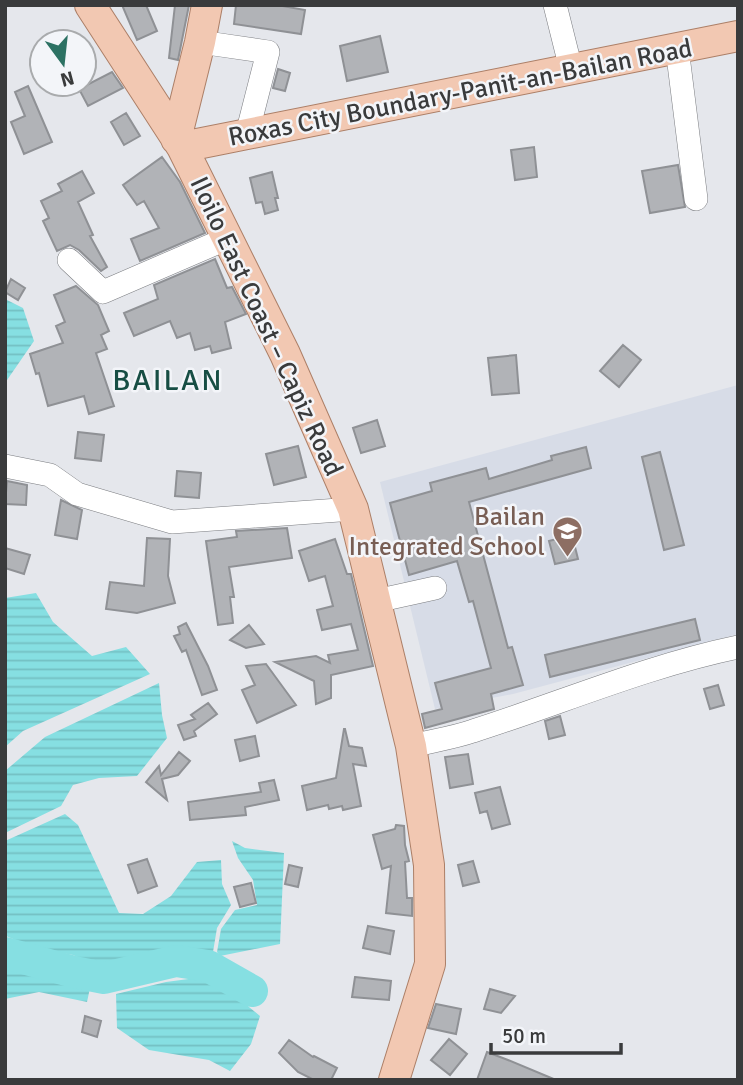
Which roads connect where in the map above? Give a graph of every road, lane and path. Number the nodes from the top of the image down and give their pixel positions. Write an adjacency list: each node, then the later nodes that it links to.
1 (90, 5): 9 (main road, Iloilo East Coast – Capiz Road)
2 (207, 5): 5 (main road)
3 (555, 5): 7 (street)
4 (738, 36): 6 (main road, Roxas City Boundary-Panit-an-Bailan Road)
5 (200, 41): 8 (street); 9 (main road)
6 (677, 48): 7 (main road, Roxas City Boundary-Panit-an-Bailan Road); 10 (street)
7 (571, 69): 8 (main road, Roxas City Boundary-Panit-an-Bailan Road)
8 (247, 134): 9 (main road, Roxas City Boundary-Panit-an-Bailan Road)
9 (179, 143): 11 (main road, Iloilo East Coast – Capiz Road)
10 (696, 199)
11 (228, 238): 12 (street); 14 (main road, Iloilo East Coast – Capiz Road)
12 (69, 260)
13 (5, 466): 14 (street)
14 (353, 509): 16 (main road, Iloilo East Coast – Capiz Road)
15 (435, 588): 16 (street)
16 (376, 601): 18 (main road, Iloilo East Coast – Capiz Road)
17 (738, 648): 18 (street)
18 (411, 746): 19 (main road, Iloilo East Coast – Capiz Road)
19 (394, 1080)

